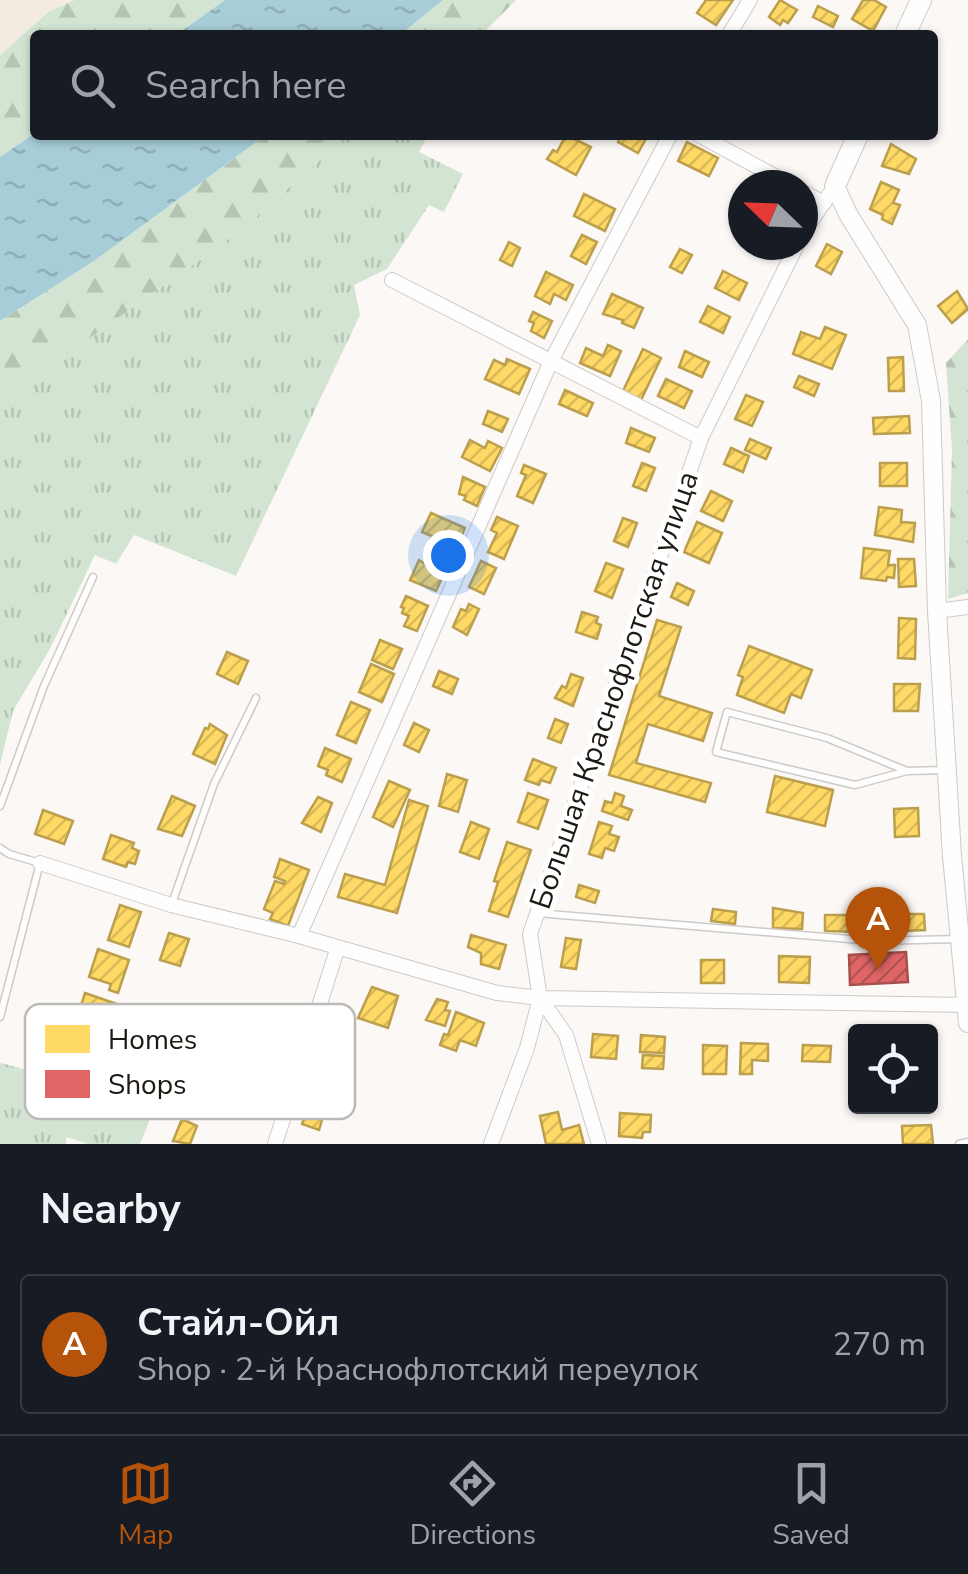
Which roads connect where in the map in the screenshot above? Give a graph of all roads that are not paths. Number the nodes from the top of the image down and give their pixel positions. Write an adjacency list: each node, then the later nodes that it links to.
1 (750, 0): 3 (street)
2 (917, 1): 4 (main road)
3 (732, 30)
4 (907, 30)
5 (667, 140): 14 (street)
6 (708, 140): 8 (street)
7 (856, 140): 10 (main road)
8 (763, 170)
9 (818, 193): 10 (street)
10 (829, 194): 11 (street); 18 (street)
11 (818, 210)
12 (790, 260): 15 (street, Большая Краснофлотская улица)
13 (392, 280): 14 (street)
14 (551, 361): 15 (street); 27 (street)
15 (701, 438): 26 (street, Большая Краснофлотская улица)
16 (93, 577): 22 (lane)
17 (968, 607): 18 (street)
18 (937, 611): 20 (street)
19 (256, 698): 25 (lane)
20 (946, 770): 21 (lane); 28 (street)
21 (907, 771): 21 (lane)
22 (0, 806)
23 (0, 848): 24 (lane)
24 (40, 863): 25 (street); 33 (lane)
25 (171, 905): 27 (street)
26 (537, 914): 28 (lane); 30 (street, Большая Краснофлотская улица)
27 (298, 936): 29 (street)
28 (960, 939): 32 (street)
29 (338, 950): 30 (street); 31 (street)
30 (540, 998): 32 (street); 37 (street); 38 (street, Большая Краснофлотская улица)
31 (320, 1004)
32 (967, 1011)
33 (0, 1017)
34 (283, 1119): 36 (street)
35 (968, 1142): 39 (lane)
36 (275, 1144)
37 (491, 1144)
38 (599, 1144)
39 (960, 1144)

